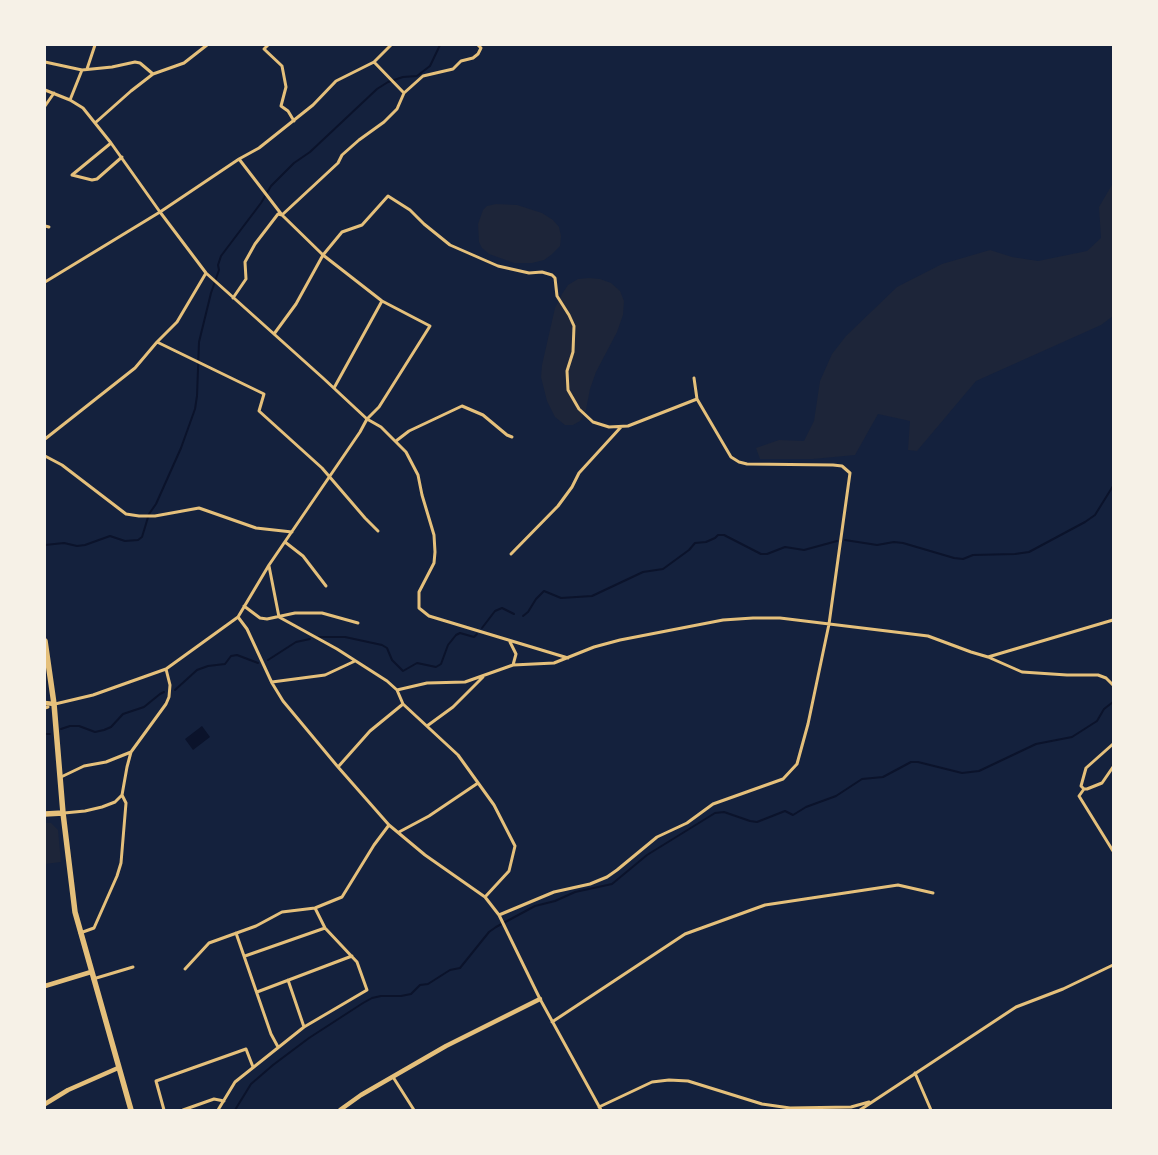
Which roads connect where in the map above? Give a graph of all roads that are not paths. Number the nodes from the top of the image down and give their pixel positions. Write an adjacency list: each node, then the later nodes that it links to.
1 (95, 45): 9 (street)
2 (208, 45): 11 (street)
3 (268, 45): 6 (street)
4 (391, 45): 8 (street)
5 (478, 45): 14 (street)
6 (263, 47): 17 (street)
7 (45, 62): 10 (street)
8 (374, 62): 14 (street); 17 (street)
9 (87, 69): 10 (street); 11 (street)
10 (82, 70): 15 (street)
11 (153, 74): 18 (street)
12 (45, 90): 13 (street)
13 (54, 93): 15 (street); 16 (street)
14 (404, 93): 23 (street)
15 (70, 100): 18 (street)
16 (45, 106)
17 (294, 120): 21 (street)
18 (95, 123): 19 (street)
19 (112, 142): 20 (street); 20 (street)
20 (122, 157): 22 (street)
21 (239, 159): 22 (street); 23 (street)
22 (160, 212): 25 (street); 26 (street)
23 (282, 215): 24 (street); 27 (street)
24 (323, 255): 28 (street); 29 (street); 35 (street)
25 (206, 274): 27 (street); 30 (street)
26 (45, 282)
27 (233, 298): 29 (street)
28 (382, 301): 32 (street); 34 (street)
29 (274, 334): 32 (street)
30 (157, 342): 37 (street); 40 (street)
31 (694, 378): 33 (street)
32 (334, 388): 34 (street)
33 (697, 399): 35 (street); 52 (street)
34 (367, 419): 38 (street); 40 (street)
35 (621, 426): 44 (street)
36 (512, 437): 38 (street)
37 (45, 439)
38 (396, 442): 54 (street)
39 (45, 456): 42 (street)
40 (330, 476): 41 (street); 42 (street)
41 (378, 530)
42 (292, 532): 43 (street)
43 (285, 542): 45 (street); 46 (street)
44 (511, 554)
45 (269, 565): 47 (street); 49 (street)
46 (326, 586)
47 (244, 606): 48 (street); 49 (street)
48 (238, 617): 59 (street); 61 (street)
49 (278, 617): 51 (street); 57 (street)
50 (1113, 620): 55 (street)
51 (358, 623)
52 (829, 624): 55 (street); 56 (street); 83 (street)
53 (45, 641): 65 (main road)
54 (510, 641): 56 (street); 58 (street)
55 (988, 657): 62 (street)
56 (568, 658): 58 (street)
57 (355, 661): 61 (street); 63 (street)
58 (514, 665): 60 (street)
59 (166, 669): 65 (street); 68 (street)
60 (483, 677): 63 (street); 66 (street)
61 (272, 682): 69 (street)
62 (1113, 685)
63 (397, 690): 64 (street)
64 (403, 704): 66 (street); 69 (street)
65 (48, 706): 71 (main road)
66 (427, 726): 72 (street)
67 (1113, 744): 73 (street)
68 (131, 752): 71 (street); 74 (street)
69 (338, 767): 77 (street)
70 (1113, 767): 73 (street)
71 (60, 777): 75 (main road)
72 (478, 783): 78 (street); 81 (street)
73 (1084, 789): 79 (street)
74 (122, 795): 75 (street); 85 (street)
75 (63, 813): 76 (main road); 85 (main road)
76 (45, 814)
77 (389, 825): 78 (street); 82 (street)
78 (399, 832): 81 (street)
79 (1113, 851)
80 (933, 893): 98 (street)
81 (485, 897): 83 (street)
82 (315, 908): 84 (street); 86 (street)
83 (499, 915): 97 (street)
84 (325, 928): 87 (street); 88 (street)
85 (80, 933): 92 (main road)
86 (236, 933): 87 (street); 91 (street)
87 (245, 956): 96 (street)
88 (352, 956): 94 (street); 99 (street)
89 (1113, 965): 103 (street)
90 (133, 968): 93 (street)
91 (185, 969)
92 (91, 972): 93 (main road); 95 (street)
93 (93, 979): 102 (main road)
94 (288, 980): 96 (street); 99 (street)
95 (45, 986)
96 (257, 992): 100 (street)
97 (540, 999): 98 (street); 104 (street)
98 (552, 1022): 108 (street)
99 (304, 1027): 100 (street)
100 (278, 1047): 101 (street)
101 (253, 1067): 105 (street); 110 (street)
102 (118, 1068): 107 (street); 109 (main road)
103 (915, 1073): 106 (street); 116 (street)
104 (393, 1076): 113 (street); 114 (street)
105 (224, 1100): 111 (street); 112 (street)
106 (871, 1102): 108 (street); 115 (street)
107 (45, 1104)
108 (600, 1109)
109 (131, 1110)
110 (164, 1110)
111 (183, 1110)
112 (218, 1110)
113 (340, 1110)
114 (414, 1110)
115 (860, 1110)
116 (931, 1110)

